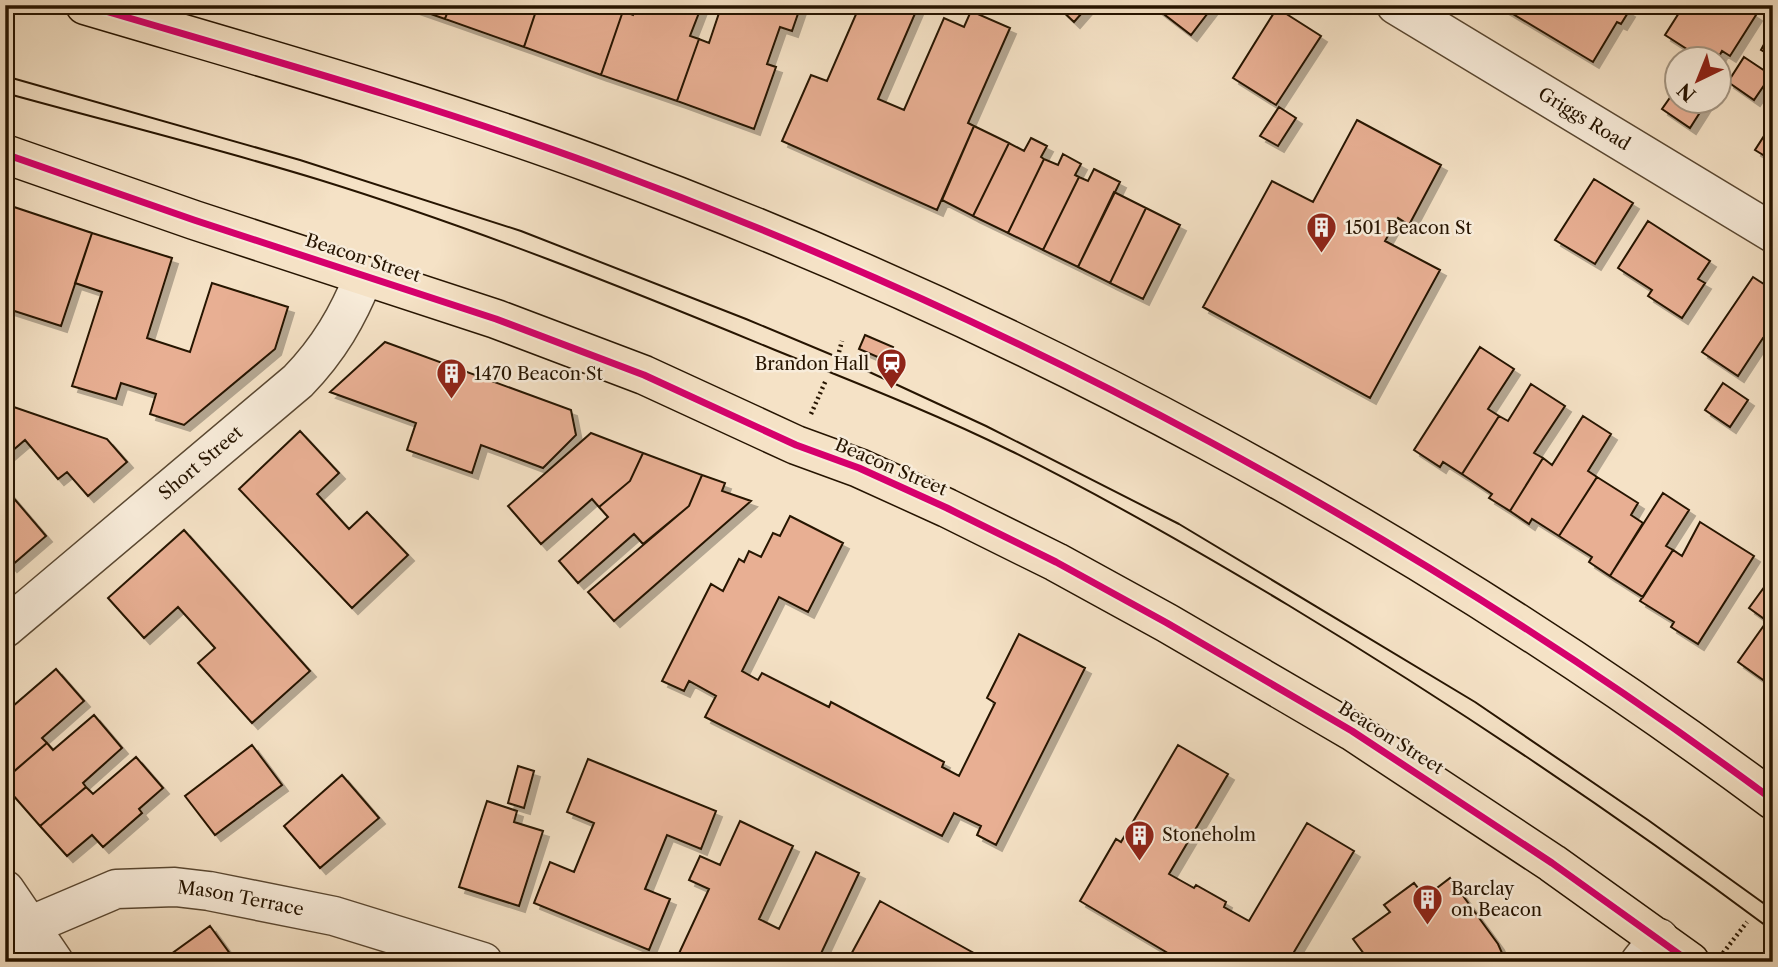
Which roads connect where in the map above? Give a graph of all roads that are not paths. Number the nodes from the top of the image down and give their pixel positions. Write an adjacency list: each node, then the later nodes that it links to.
1 (85, 5): 7 (main road)
2 (1396, 5): 4 (street, Griggs Road)
3 (5, 154): 5 (main road, Beacon Street)
4 (1773, 233)
5 (364, 276): 6 (street, Short Street); 10 (main road, Beacon Street)
6 (5, 628)
7 (1773, 800)
8 (5, 890): 9 (street)
9 (17, 936): 12 (street); 13 (street, Mason Terrace)
10 (1649, 950): 11 (main road, Beacon Street)
11 (1706, 958)
12 (54, 962)
13 (483, 962)

